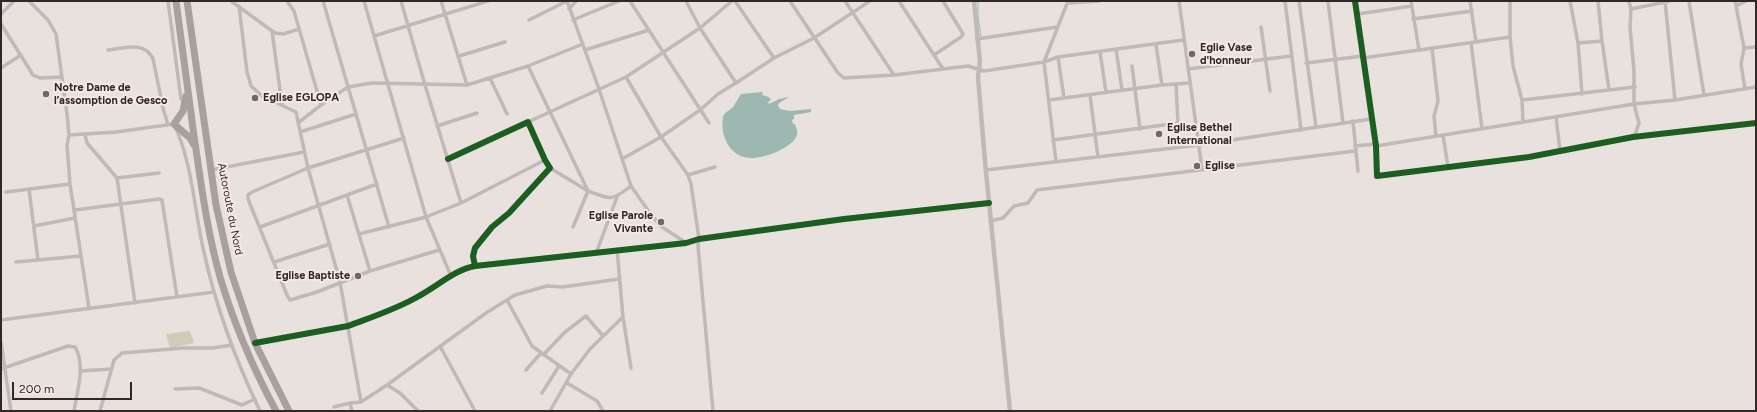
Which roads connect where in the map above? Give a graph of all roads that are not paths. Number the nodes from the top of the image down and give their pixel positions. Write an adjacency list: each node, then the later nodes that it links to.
1 (14, 1): 51 (street)
2 (29, 1): 106 (street)
3 (168, 1): 130 (street)
4 (176, 1): 118 (highway)
5 (187, 1): 185 (highway, Autoroute du Nord)
6 (231, 1): 44 (street)
7 (287, 1): 62 (street)
8 (323, 1): 115 (street)
9 (364, 1): 65 (street)
10 (401, 1): 58 (street)
11 (441, 1): 52 (street)
12 (488, 1): 52 (street)
13 (567, 1): 47 (street); 55 (street)
14 (576, 1): 47 (street)
15 (619, 1): 56 (street)
16 (630, 1): 64 (street)
17 (686, 1): 60 (street)
18 (732, 1): 60 (street)
19 (736, 1): 92 (street)
20 (790, 1): 67 (street)
21 (845, 1): 50 (street)
22 (870, 1): 50 (street)
23 (898, 1): 88 (street)
24 (943, 1): 88 (street)
25 (974, 1): 68 (street)
26 (1099, 1): 43 (street)
27 (1179, 1): 69 (street)
28 (1285, 1): 89 (street)
29 (1299, 1): 97 (street)
30 (1328, 1): 94 (street)
31 (1356, 1): 53 (street)
32 (1411, 1): 45 (street)
33 (1470, 1): 49 (street)
34 (1510, 1): 66 (street)
35 (1570, 1): 74 (street)
36 (1598, 1): 70 (street)
37 (1629, 1): 48 (street)
38 (1665, 1): 39 (street); 48 (street); 133 (street)
39 (1670, 1)
40 (1689, 1): 128 (street)
41 (1735, 1): 46 (street)
42 (1746, 1): 46 (street)
43 (1068, 2): 61 (street)
44 (239, 6): 63 (street); 135 (street)
45 (1412, 6): 53 (street); 54 (street)
46 (1736, 6): 79 (street)
47 (569, 9): 56 (street)
48 (1631, 9): 116 (street)
49 (1472, 11): 54 (street); 72 (street)
50 (852, 12): 67 (street); 104 (street)
51 (1, 14)
52 (445, 14): 58 (street); 87 (street)
53 (1358, 14): 91 (street)
54 (1413, 19): 83 (street)
55 (529, 20)
56 (573, 20): 75 (street)
57 (1, 24): 86 (street)
58 (407, 26): 65 (street); 113 (street)
59 (1261, 27): 93 (street)
60 (700, 28): 84 (street); 109 (street)
61 (1056, 28): 68 (street); 96 (street)
62 (299, 29): 63 (street); 136 (street)
63 (272, 30): 135 (street)
64 (649, 30): 82 (street); 84 (street)
65 (374, 36): 108 (street)
66 (1510, 37): 72 (street); 132 (street)
67 (814, 38): 92 (street); 104 (street)
68 (977, 39): 102 (street)
69 (1183, 40): 76 (street); 103 (street)
70 (1602, 41): 74 (street); 123 (street)
71 (504, 42): 87 (street)
72 (1476, 42): 73 (street)
73 (1471, 43): 78 (street); 155 (street)
74 (1578, 43): 126 (street)
75 (583, 44): 82 (street); 98 (street)
76 (1156, 45): 80 (street); 114 (street)
77 (1756, 47): 79 (street)
78 (1432, 48): 83 (street); 162 (street)
79 (1744, 48): 121 (street)
80 (1116, 49): 85 (street); 122 (street)
81 (108, 50): 151 (street)
82 (585, 50): 119 (street)
83 (1419, 50): 91 (street)
84 (663, 51): 105 (street); 137 (street)
85 (1100, 52): 90 (street); 125 (street)
86 (21, 55): 100 (street); 106 (street)
87 (459, 56): 111 (street)
88 (934, 56): 101 (street)
89 (1291, 56): 93 (street); 156 (street)
90 (1058, 57): 96 (street); 129 (street)
91 (1363, 57): 94 (street); 143 (street)
92 (774, 58): 109 (street)
93 (1266, 59): 103 (street); 124 (street)
94 (1335, 59): 97 (street); 149 (street)
95 (1, 60): 100 (street)
96 (1044, 62): 102 (street); 131 (street)
97 (1306, 63): 153 (street)
98 (528, 66): 107 (street); 138 (street)
99 (1132, 66): 120 (street)
100 (3, 67)
101 (943, 69): 102 (street); 104 (street)
102 (979, 69): 186 (street)
103 (1188, 69): 110 (street)
104 (894, 75)
105 (626, 76): 119 (street); 163 (street)
106 (61, 77): 159 (street)
107 (490, 78): 111 (street); 141 (street)
108 (388, 83): 113 (street); 115 (street); 165 (street)
109 (736, 83): 137 (street)
110 (1190, 83): 112 (street); 167 (street)
111 (467, 84): 113 (street)
112 (1176, 84): 114 (street); 154 (street)
113 (425, 85): 152 (street)
114 (1162, 85): 120 (street)
115 (348, 87): 136 (street); 139 (street)
116 (1635, 87): 123 (street); 134 (street)
117 (1756, 87): 121 (street)
118 (187, 88): 151 (highway); 170 (highway)
119 (599, 89): 138 (street); 177 (street)
120 (1135, 89): 122 (street); 154 (street)
121 (1745, 89): 128 (street)
122 (1122, 90): 125 (street)
123 (1610, 90): 126 (street)
124 (1270, 91)
125 (1106, 92): 127 (street)
126 (1582, 94): 132 (street)
127 (1090, 95): 129 (street); 158 (street)
128 (1704, 95): 133 (street)
129 (1064, 98): 131 (street)
130 (181, 99)
131 (1049, 100): 166 (street)
132 (1522, 100): 146 (street)
133 (1675, 100): 134 (street)
134 (1634, 104): 142 (street); 164 (street)
135 (282, 105): 147 (street)
136 (321, 105): 147 (street)
137 (700, 110): 148 (street); 163 (street)
138 (550, 112): 145 (street); 195 (street)
139 (356, 114): 157 (street); 171 (street)
140 (477, 114): 152 (street)
141 (507, 114)
142 (1556, 117): 146 (street); 173 (street)
143 (1371, 119): 144 (street); 168 (street)
144 (1353, 121): 149 (street); 169 (street)
145 (528, 122): 176 (street); 178 (street)
146 (1523, 122): 155 (street)
147 (298, 123): 157 (street)
148 (708, 123)
149 (1343, 123): 153 (street)
150 (1756, 123): 164 (street)
151 (171, 124): 160 (street); 170 (highway); 227 (street)
152 (437, 126): 176 (street)
153 (1316, 127): 156 (street)
154 (1140, 129): 158 (street)
155 (1482, 129): 161 (street)
156 (1301, 130): 167 (street)
157 (300, 132): 174 (street)
158 (1095, 134): 166 (street); 175 (street)
159 (69, 135): 160 (street); 191 (street)
160 (85, 135): 190 (street)
161 (1443, 135): 162 (street); 181 (street)
162 (1436, 136): 168 (street)
163 (661, 137): 177 (street); 189 (street)
164 (1633, 137): 173 (street)
165 (404, 138): 171 (street); 204 (street)
166 (1053, 140): 179 (street)
167 (1199, 145): 175 (street); 184 (street)
168 (1376, 145): 169 (street); 181 (street)
169 (1354, 146): 172 (street)
170 (196, 149): 261 (highway)
171 (367, 149): 182 (street); 192 (street)
172 (1355, 151): 184 (street); 187 (street)
173 (1560, 151): 181 (street)
174 (304, 152): 182 (street); 185 (street)
175 (1098, 157): 179 (street)
176 (448, 159): 199 (street)
177 (622, 159): 193 (street)
178 (544, 160): 183 (street); 199 (street)
179 (1056, 162): 186 (street)
180 (716, 167): 189 (street)
181 (1448, 167)
182 (308, 168): 202 (street); 208 (street)
183 (550, 168): 195 (street); 222 (street)
184 (1202, 169): 206 (street)
185 (211, 170): 237 (highway, Autoroute du Nord)
186 (986, 170): 200 (street)
187 (1358, 171)
188 (159, 173): 190 (street)
189 (688, 175): 212 (street)
190 (117, 178): 201 (street)
191 (70, 184): 194 (street); 203 (street)
192 (377, 184): 197 (street); 209 (street)
193 (631, 186): 198 (street); 213 (street)
194 (29, 188): 196 (street); 207 (street)
195 (588, 191): 198 (street); 210 (street)
196 (6, 192)
197 (347, 195): 202 (street); 211 (street)
198 (617, 197): 217 (street)
199 (461, 203): 204 (street)
200 (989, 203): 206 (street); 212 (street)
201 (121, 204): 203 (street); 228 (street); 230 (street)
202 (318, 205): 208 (street); 214 (street)
203 (74, 210): 205 (street)
204 (426, 217): 209 (street); 216 (street)
205 (75, 218): 207 (street); 218 (street)
206 (990, 221): 269 (street)
207 (34, 226): 219 (street)
208 (260, 227): 221 (street)
209 (389, 227): 211 (street)
210 (574, 228)
211 (360, 234): 223 (street)
212 (699, 239): 213 (street); 268 (street)
213 (686, 242): 215 (street)
214 (330, 244): 221 (street); 226 (street)
215 (617, 249): 217 (street); 225 (street)
216 (439, 250): 223 (street); 224 (street)
217 (597, 251): 222 (street)
218 (81, 256): 219 (street); 231 (street)
219 (38, 260): 220 (street)
220 (16, 262)
221 (274, 262): 226 (street)
222 (475, 266): 224 (street)
223 (370, 271): 226 (street)
224 (450, 276): 234 (street)
225 (619, 278): 229 (street); 232 (street)
226 (340, 282): 234 (street)
227 (214, 292): 228 (street); 238 (street)
228 (177, 297): 230 (street)
229 (507, 300): 239 (street); 240 (street)
230 (135, 303): 231 (street)
231 (89, 308): 233 (street)
232 (623, 317): 235 (street); 244 (street)
233 (1, 320)
234 (348, 326): 237 (street); 254 (street)
235 (603, 336): 240 (street); 248 (street)
236 (1, 342): 242 (street)
237 (255, 343): 262 (highway, Autoroute du Nord)
238 (232, 344): 243 (street); 253 (street)
239 (440, 346): 250 (street); 265 (street)
240 (542, 354): 241 (street); 246 (street)
241 (559, 366): 248 (street); 252 (street)
242 (5, 367): 245 (street); 247 (street); 257 (street)
243 (112, 368): 247 (street); 259 (street)
244 (631, 368)
245 (1, 369)
246 (526, 370)
247 (80, 371): 258 (street)
248 (571, 374): 249 (street)
249 (567, 383): 266 (street); 267 (street)
250 (387, 385): 254 (street); 264 (street)
251 (175, 389): 253 (street)
252 (542, 393)
253 (255, 399): 260 (street)
254 (361, 402): 255 (street)
255 (350, 403): 256 (street); 263 (street)
256 (334, 407)
257 (11, 411)
258 (74, 411)
259 (100, 411)
260 (260, 411)
261 (276, 411)
262 (289, 411)
263 (352, 411)
264 (418, 411)
265 (475, 411)
266 (550, 411)
267 (603, 411)
268 (713, 411)
269 (1010, 411)

